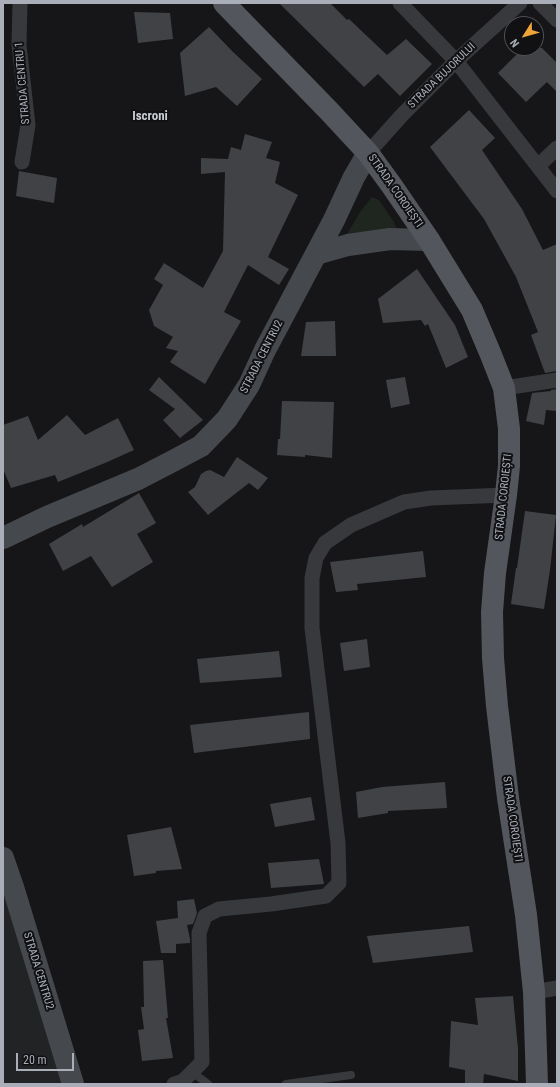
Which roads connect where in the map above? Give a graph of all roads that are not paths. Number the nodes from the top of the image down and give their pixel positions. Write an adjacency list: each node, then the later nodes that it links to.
1 (20, 3): 10 (street, STRADA CENTRU 1)
2 (224, 3): 9 (main road, STRADA COROIEȘTI)
3 (400, 3): 7 (street)
4 (520, 3): 7 (street, STRADA BUJORULUI)
5 (540, 3): 6 (street)
6 (557, 20)
7 (456, 61): 9 (street, STRADA BUJORULUI); 11 (street)
8 (557, 148): 11 (street)
9 (368, 153): 13 (main road, STRADA COROIEȘTI); 14 (street, STRADA CENTRU2)
10 (22, 162)
11 (538, 166): 12 (street)
12 (557, 191)
13 (429, 240): 14 (street); 16 (main road, STRADA COROIEȘTI)
14 (316, 254): 18 (street, STRADA CENTRU2)
15 (557, 380): 16 (street)
16 (504, 388): 17 (main road, STRADA COROIEȘTI)
17 (506, 495): 21 (main road, STRADA COROIEȘTI); 22 (street)
18 (3, 538)
19 (3, 858): 24 (street, STRADA CENTRU2)
20 (557, 988): 21 (street)
21 (534, 992): 28 (main road, STRADA COROIEȘTI)
22 (192, 1072): 25 (street); 26 (lane)
23 (352, 1075): 27 (lane)
24 (73, 1084)
25 (174, 1084)
26 (208, 1084)
27 (286, 1084)
28 (537, 1084)

